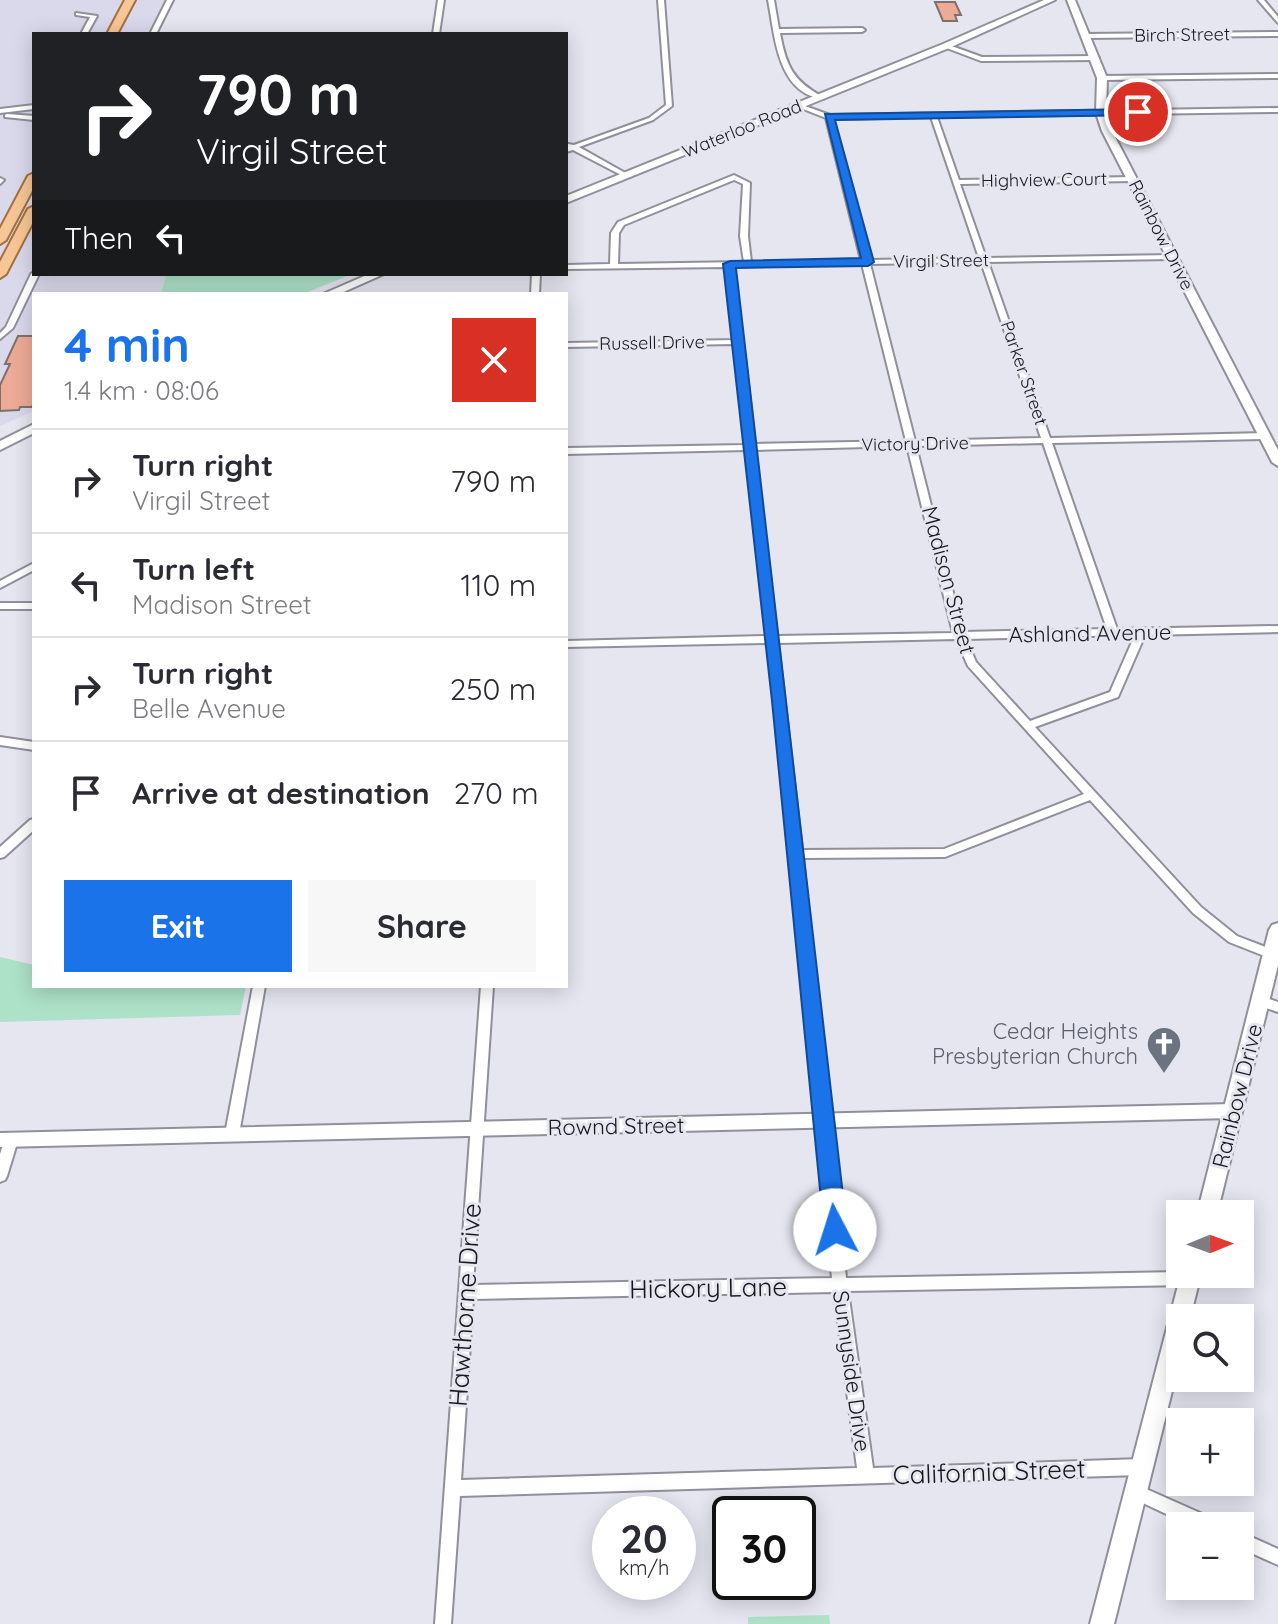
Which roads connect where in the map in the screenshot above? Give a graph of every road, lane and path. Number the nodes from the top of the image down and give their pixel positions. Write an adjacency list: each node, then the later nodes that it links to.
1 (133, 0): 10 (main road); 11 (main road)
2 (143, 0): 11 (main road)
3 (170, 0): 20 (street)
4 (441, 0): 21 (street)
5 (661, 0): 37 (street)
6 (771, 0): 15 (street)
7 (1051, 0): 24 (main road, Waterloo Road)
8 (1071, 0): 23 (main road, Rainbow Drive)
9 (1261, 0): 13 (street)
10 (123, 13): 17 (main road); 18 (main road)
11 (136, 13): 19 (main road)
12 (78, 14): 16 (street)
13 (1278, 21)
14 (862, 30): 15 (street)
15 (778, 31): 28 (street)
16 (85, 32)
17 (113, 32)
18 (119, 32)
19 (126, 32)
20 (154, 32)
21 (436, 32)
22 (1278, 34): 23 (street, Birch Street)
23 (1086, 36): 25 (main road, Rainbow Drive)
24 (946, 46): 25 (street); 28 (main road, Waterloo Road)
25 (1096, 58): 27 (main road, Rainbow Drive)
26 (1278, 76): 27 (street)
27 (1102, 78): 32 (main road, Rainbow Drive)
28 (821, 98): 29 (main road, Waterloo Road)
29 (800, 106): 35 (street); 39 (main road, Waterloo Road)
30 (1278, 110): 32 (street)
31 (32, 112): 33 (street)
32 (1101, 113): 34 (street); 40 (main road, Rainbow Drive)
33 (0, 114)
34 (933, 115): 35 (street); 42 (street, Parker Street)
35 (829, 117): 48 (street, Madison Street)
36 (568, 144): 37 (street)
37 (575, 147): 38 (street); 39 (street)
38 (568, 149)
39 (625, 175): 43 (main road, Waterloo Road)
40 (1132, 179): 42 (street, Highview Court); 46 (main road, Rainbow Drive)
41 (32, 180): 45 (main road)
42 (956, 182): 47 (street, Parker Street)
43 (568, 199)
44 (32, 213): 53 (main road)
45 (0, 240)
46 (1172, 257): 47 (street, Virgil Street); 61 (main road, Rainbow Drive)
47 (984, 260): 48 (street, Virgil Street); 62 (street, Parker Street)
48 (868, 262): 50 (street, Virgil Street); 64 (street, Madison Street)
49 (730, 264): 50 (street, Virgil Street); 51 (street, Virgil Street); 58 (street, Sunnyside Drive)
50 (748, 264): 51 (street)
51 (614, 266): 52 (street, Virgil Street)
52 (568, 267)
53 (0, 274)
54 (34, 276): 57 (street)
55 (374, 276): 56 (main road)
56 (334, 292)
57 (0, 336)
58 (738, 342): 59 (street, Russell Drive); 65 (street, Sunnyside Drive)
59 (568, 345)
60 (32, 429): 63 (main road)
61 (1265, 436): 62 (street, Victory Drive); 67 (main road, Rainbow Drive)
62 (1047, 441): 64 (street, Victory Drive); 73 (street, Parker Street)
63 (3, 443)
64 (913, 444): 65 (street, Victory Drive); 75 (street, Madison Street)
65 (750, 447): 66 (street, Victory Drive); 76 (street, Sunnyside Drive)
66 (568, 451)
67 (1278, 462)
68 (32, 567): 69 (street)
69 (0, 585)
70 (0, 606): 71 (street)
71 (32, 606)
72 (1278, 629): 74 (street, Ashland Avenue)
73 (1113, 632): 74 (street, Ashland Avenue); 75 (street, Ashland Avenue)
74 (1141, 632): 78 (street)
75 (959, 635): 76 (street, Ashland Avenue); 78 (street, Madison Street)
76 (773, 639): 77 (street, Ashland Avenue); 84 (street, Sunnyside Drive)
77 (568, 644)
78 (1029, 725): 81 (street, Madison Street)
79 (0, 741): 80 (street)
80 (32, 746)
81 (1093, 795): 84 (street); 86 (street, Madison Street)
82 (32, 825): 83 (street)
83 (0, 854)
84 (797, 854): 91 (street, Sunnyside Drive)
85 (1278, 930): 86 (main road, Rainbow Drive)
86 (1272, 954): 89 (main road, Rainbow Drive)
87 (259, 988): 93 (street)
88 (487, 988): 92 (street, Hawthorne Drive)
89 (1270, 1004): 90 (main road, Rainbow Drive)
90 (1233, 1111): 91 (street, Rownd Street); 96 (main road, Rainbow Drive)
91 (825, 1121): 92 (street, Rownd Street); 98 (street, Sunnyside Drive)
92 (477, 1129): 93 (street, Rownd Street); 100 (street, Hawthorne Drive)
93 (232, 1134): 94 (street, Rownd Street)
94 (6, 1140): 95 (street)
95 (0, 1176)
96 (1211, 1200)
97 (1166, 1277): 98 (street, Hickory Lane)
98 (840, 1285): 100 (street, Hickory Lane); 102 (street, Sunnyside Drive)
99 (1188, 1288): 101 (main road)
100 (466, 1292): 103 (street, Hawthorne Drive)
101 (1141, 1467): 102 (street, California Street); 104 (main road)
102 (866, 1475): 103 (street, California Street)
103 (453, 1488): 108 (street, Hawthorne Drive)
104 (1135, 1492): 105 (street); 109 (main road)
105 (1179, 1512)
106 (1254, 1546): 107 (street)
107 (1278, 1557)
108 (443, 1624)
109 (1102, 1624)

